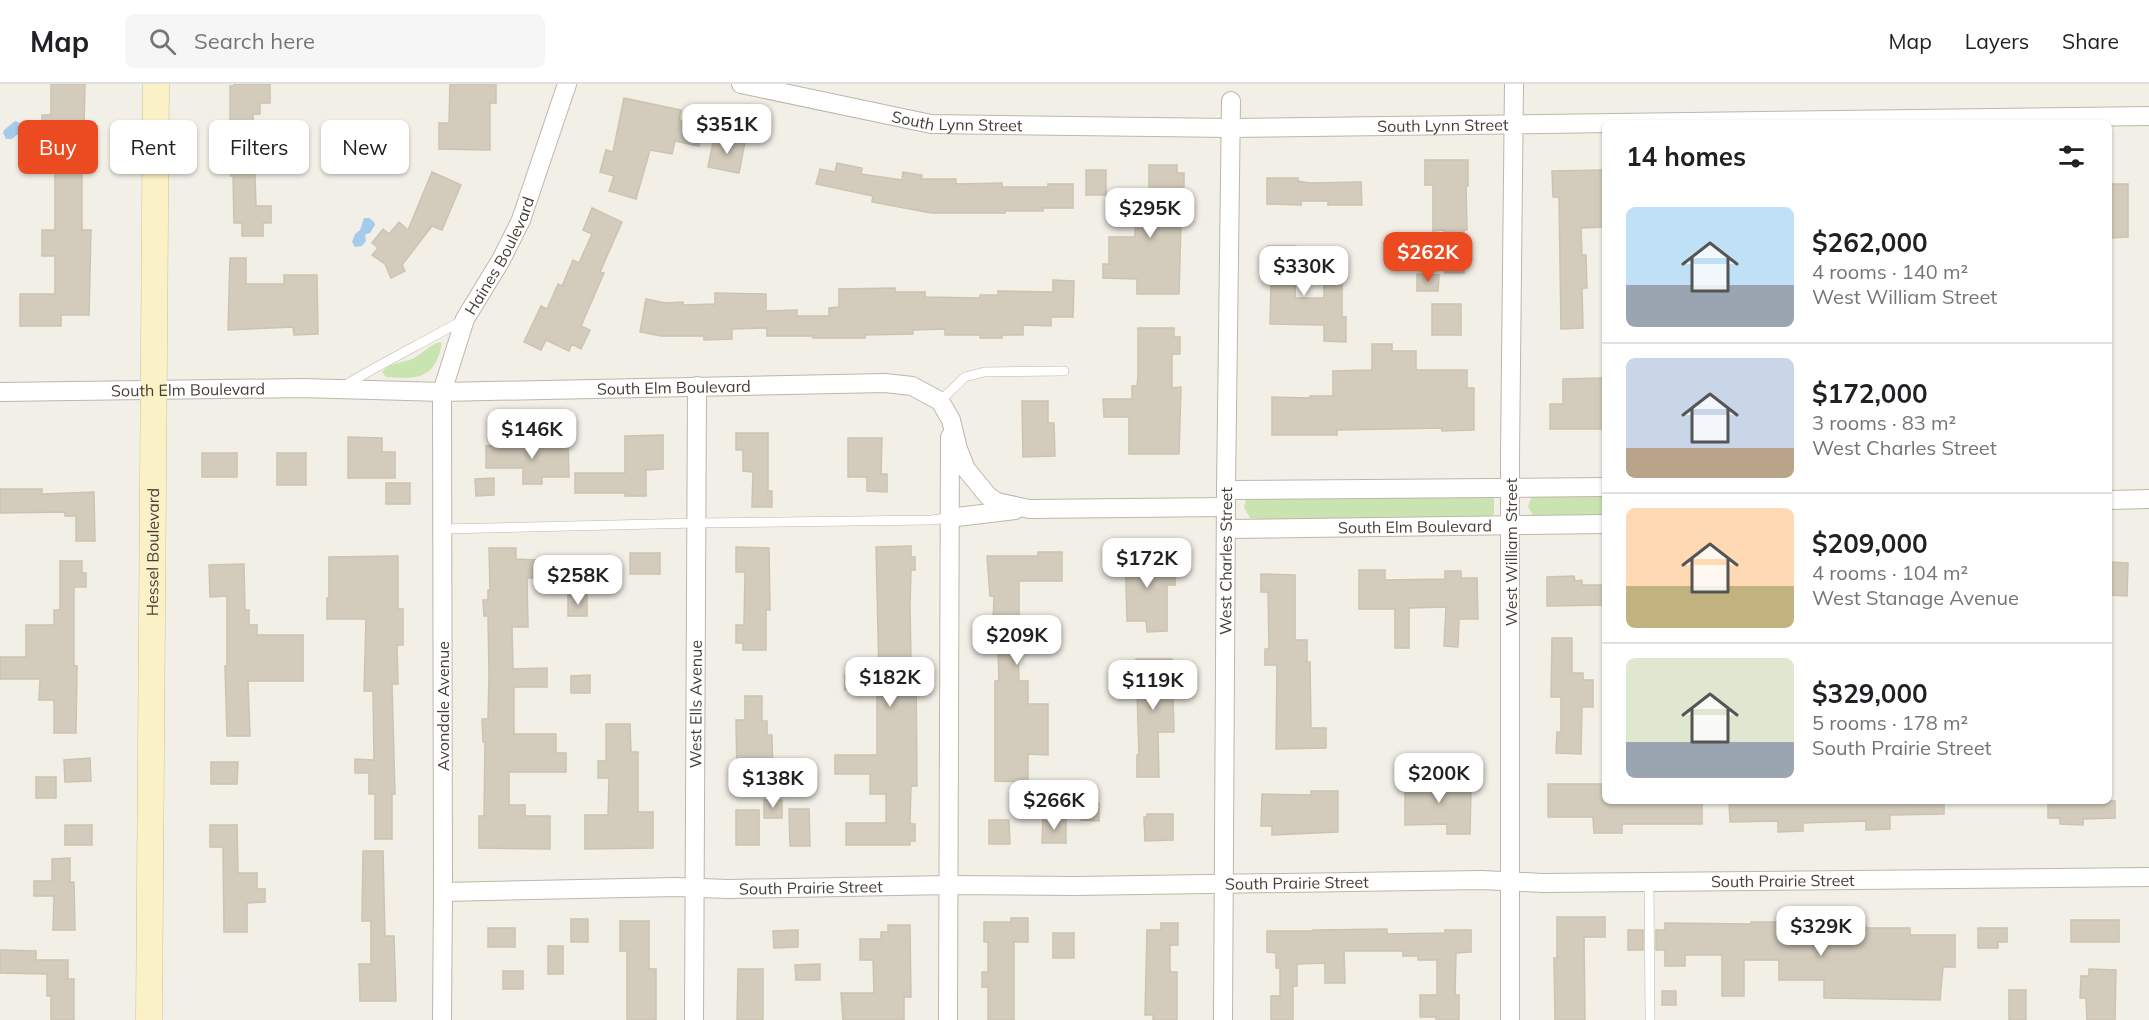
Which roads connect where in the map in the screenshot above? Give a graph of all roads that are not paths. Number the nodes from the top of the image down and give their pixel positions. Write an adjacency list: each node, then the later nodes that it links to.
1 (156, 84): 15 (street, Hessel Boulevard)
2 (567, 84): 11 (street, Haines Boulevard)
3 (741, 84): 10 (street, South Lynn Street)
4 (1514, 84): 9 (street, West William Street)
5 (1231, 101): 10 (street, West Charles Street)
6 (2149, 116): 7 (street, South Lynn Street)
7 (1832, 120)
8 (1602, 123): 9 (street, South Lynn Street)
9 (1514, 124): 10 (street, South Lynn Street); 21 (street, West William Street)
10 (1230, 128): 22 (street, West Charles Street)
11 (465, 319): 14 (lane); 17 (street, Haines Boulevard)
12 (1064, 371): 18 (lane)
13 (697, 386): 17 (street, South Elm Boulevard); 18 (street, South Elm Boulevard); 27 (street, West Ells Avenue)
14 (340, 389): 15 (street, South Elm Boulevard); 17 (street, South Elm Boulevard)
15 (152, 390): 16 (street, South Elm Boulevard); 39 (street, Hessel Boulevard)
16 (0, 392)
17 (442, 392): 30 (street, Avondale Avenue)
18 (940, 401): 19 (street)
19 (951, 420): 25 (street); 26 (street)
20 (1602, 487): 21 (street)
21 (1510, 488): 22 (street); 29 (street, West William Street)
22 (1226, 499): 25 (street); 31 (street, West Charles Street)
23 (2112, 500): 24 (street)
24 (2149, 500)
25 (1029, 509): 26 (street)
26 (949, 518): 27 (lane); 36 (street)
27 (697, 523): 30 (lane); 37 (street, West Ells Avenue)
28 (1602, 524): 29 (street, South Elm Boulevard)
29 (1511, 525): 31 (street, South Elm Boulevard); 33 (street, West William Street)
30 (442, 529): 38 (street, Avondale Avenue)
31 (1226, 529): 35 (street, West Charles Street)
32 (2149, 877): 34 (street, South Prairie Street)
33 (1511, 881): 34 (street, South Prairie Street); 35 (street, South Prairie Street); 44 (street, West William Street)
34 (1649, 882): 45 (lane)
35 (1224, 883): 36 (street, South Prairie Street); 43 (street, West Charles Street)
36 (949, 885): 37 (street, South Prairie Street); 42 (street)
37 (695, 888): 38 (street, South Prairie Street); 41 (street, West Ells Avenue)
38 (443, 892): 40 (street, Avondale Avenue)
39 (148, 1020)
40 (442, 1020)
41 (694, 1020)
42 (948, 1020)
43 (1223, 1020)
44 (1510, 1020)
45 (1650, 1020)

